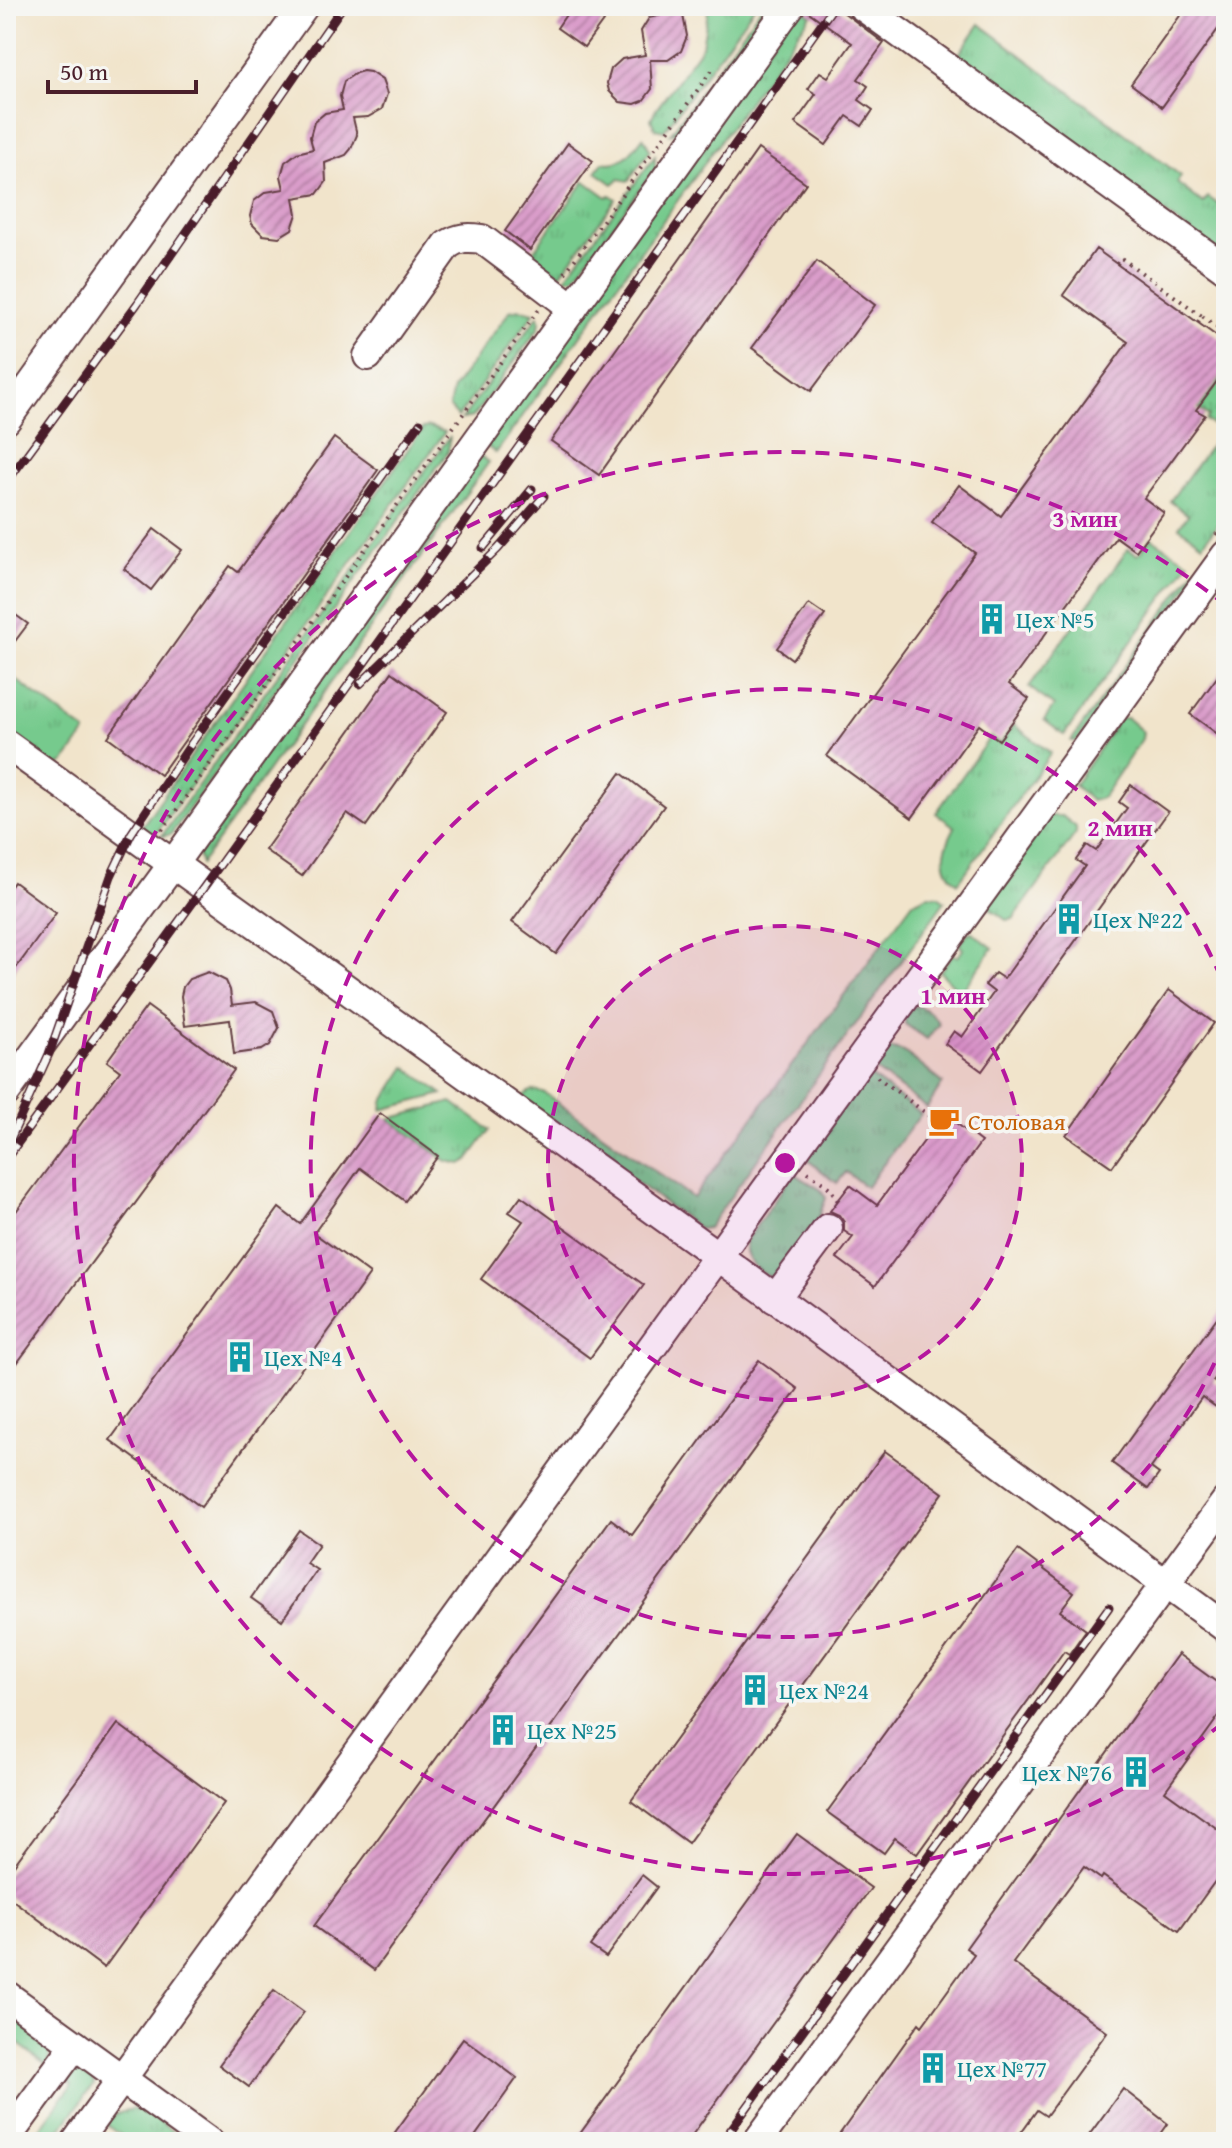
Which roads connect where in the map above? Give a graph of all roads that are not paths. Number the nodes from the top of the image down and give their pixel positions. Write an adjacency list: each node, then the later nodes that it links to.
1 (304, 6): 7 (lane)
2 (790, 6): 5 (lane)
3 (862, 6): 4 (lane)
4 (1226, 269)
5 (562, 299): 6 (lane); 10 (lane)
6 (368, 356)
7 (6, 420)
8 (1226, 555): 13 (lane)
9 (6, 744): 10 (lane)
10 (173, 864): 11 (lane); 13 (lane)
11 (6, 1092)
12 (828, 1228): 14 (lane)
13 (719, 1258): 14 (lane); 20 (lane)
14 (775, 1299): 16 (lane)
15 (1226, 1501): 16 (lane)
16 (1166, 1585): 17 (lane); 24 (lane)
17 (1226, 1628)
18 (6, 1995): 19 (lane)
19 (75, 2045): 20 (lane); 21 (lane)
20 (122, 2079): 22 (lane); 23 (lane)
21 (6, 2139)
22 (76, 2142)
23 (209, 2142)
24 (757, 2142)

